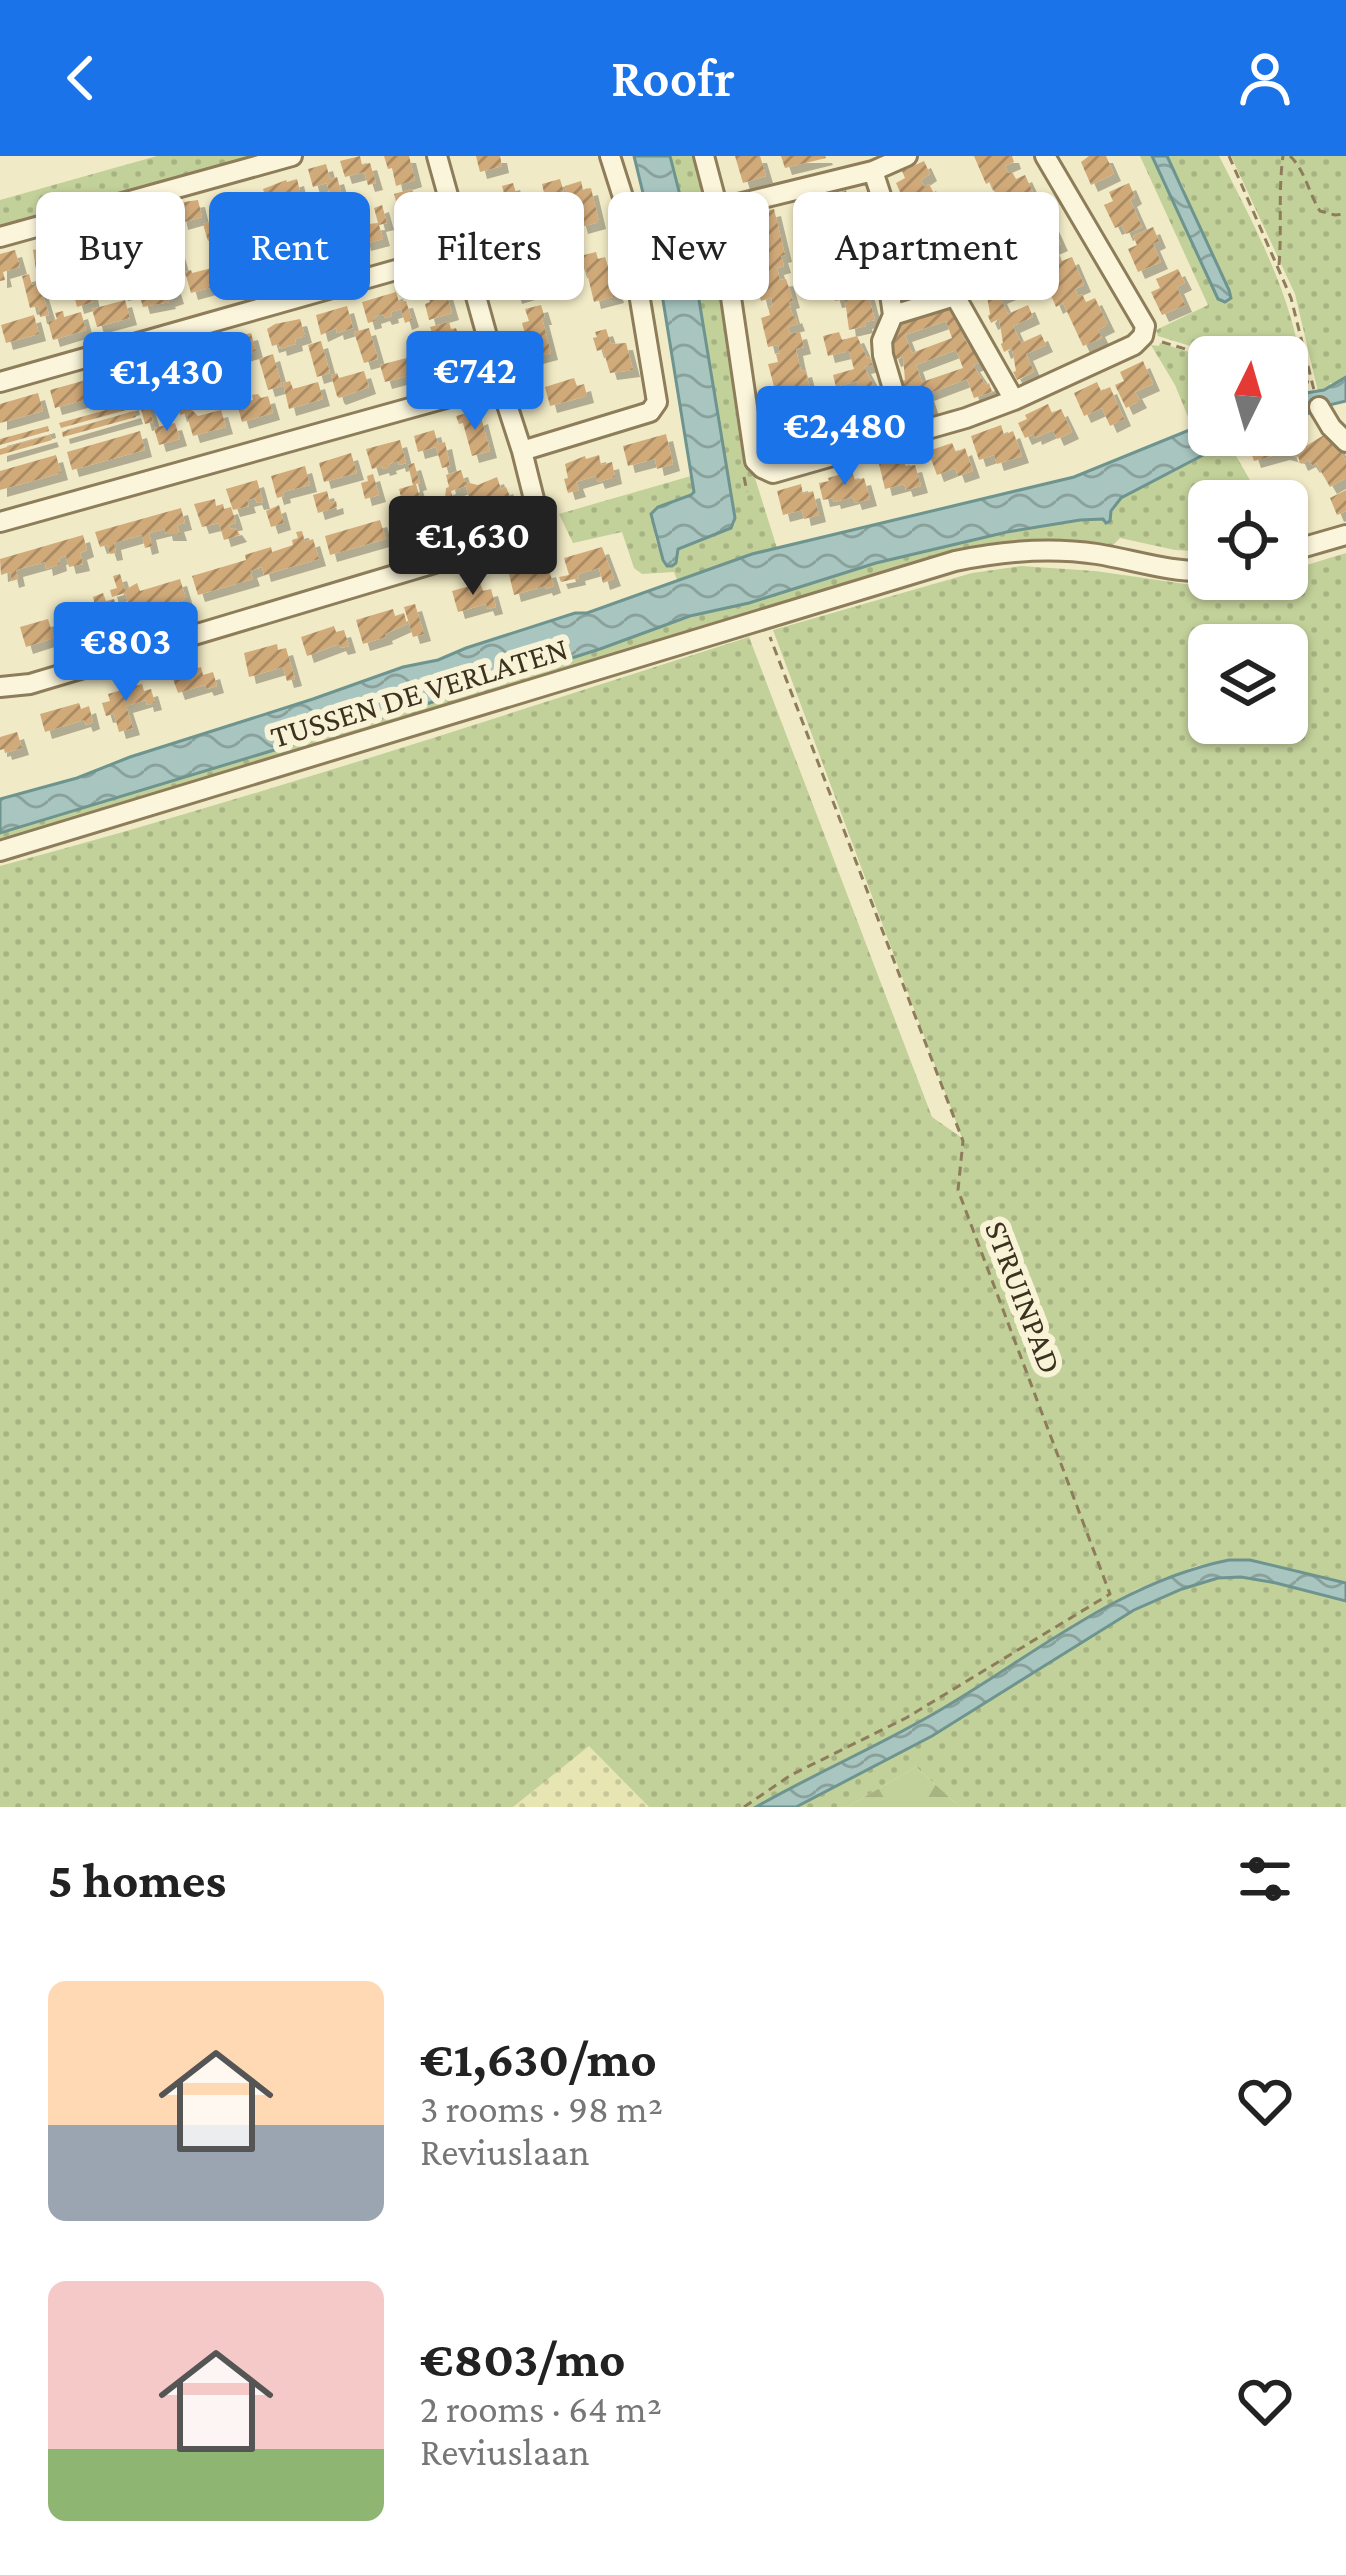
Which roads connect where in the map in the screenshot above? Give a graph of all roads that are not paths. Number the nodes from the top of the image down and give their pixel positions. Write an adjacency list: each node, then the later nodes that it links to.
1 (292, 156): 12 (street)
2 (436, 156): 8 (street)
3 (610, 156): 26 (street)
4 (704, 156): 9 (street)
5 (907, 156): 7 (street)
6 (1045, 156): 23 (street)
7 (873, 171): 10 (street); 11 (street)
8 (446, 192)
9 (714, 192)
10 (880, 192)
11 (769, 196)
12 (0, 237)
13 (394, 271): 20 (street)
14 (477, 300): 21 (street)
15 (731, 300): 24 (street)
16 (891, 300): 19 (street)
17 (943, 300): 19 (street)
18 (958, 300): 23 (street)
19 (893, 315): 24 (street)
20 (0, 382)
21 (500, 383): 26 (street); 27 (street)
22 (1317, 399): 25 (street)
23 (1014, 400): 24 (street)
24 (907, 436)
25 (1346, 442)
26 (522, 451): 31 (street)
27 (0, 522)
28 (1346, 535): 29 (street)
29 (1308, 546)
30 (1188, 569): 32 (street, TUSSEN DE VERLATEN)
31 (0, 687)
32 (0, 850)

